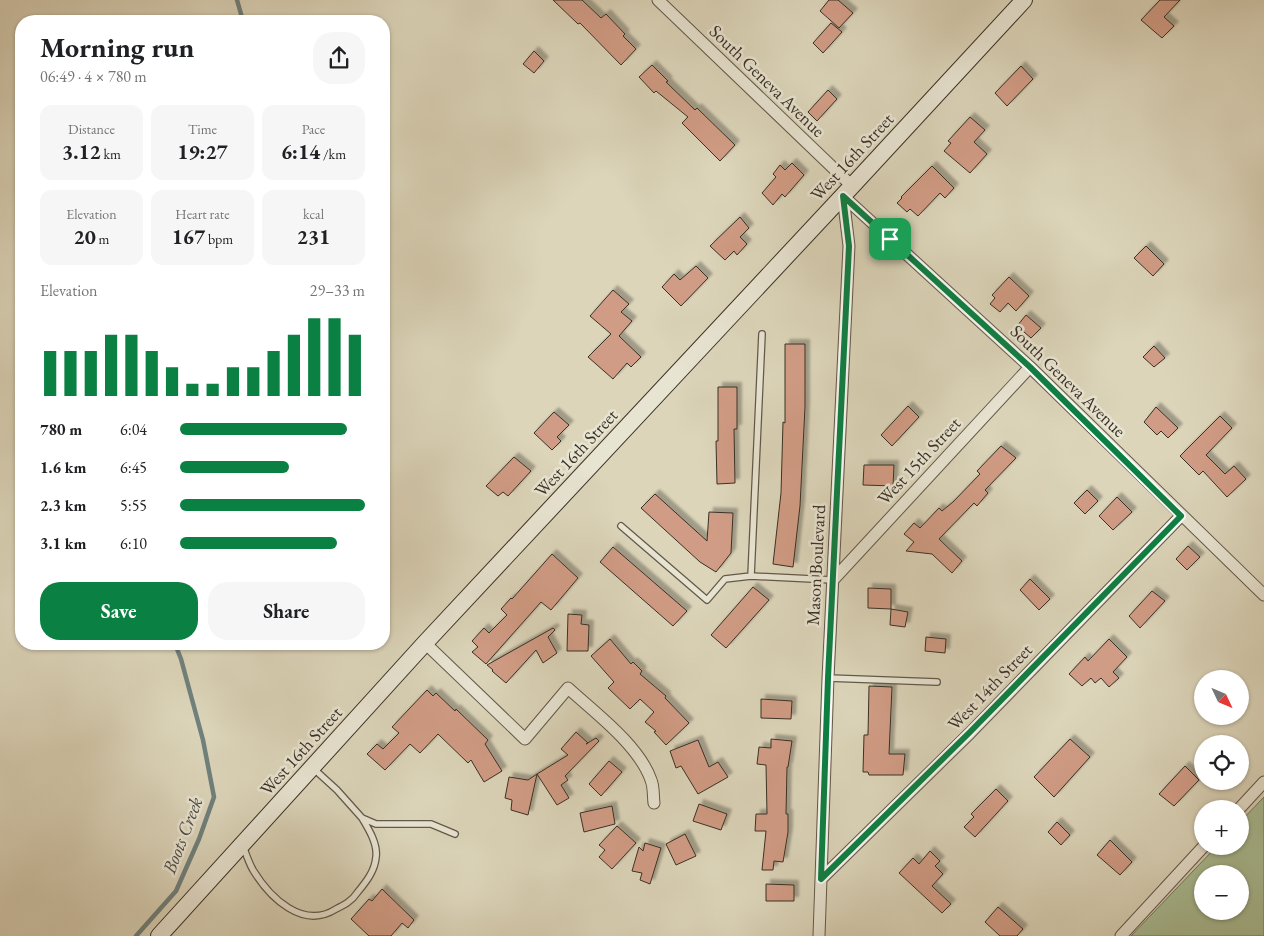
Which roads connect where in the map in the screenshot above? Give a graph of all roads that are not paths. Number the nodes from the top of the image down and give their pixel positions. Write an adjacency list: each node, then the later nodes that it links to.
1 (658, 0): 3 (street, South Geneva Avenue)
2 (1024, 0): 3 (street, West 16th Street)
3 (848, 191): 5 (street, South Geneva Avenue); 9 (street, Mason Boulevard); 11 (street, West 16th Street)
4 (762, 334): 8 (lane)
5 (1030, 367): 6 (street, South Geneva Avenue); 9 (street, West 15th Street)
6 (1181, 516): 10 (street, South Geneva Avenue); 22 (street, West 14th Street)
7 (621, 526): 8 (lane)
8 (751, 576): 9 (lane)
9 (833, 580): 12 (street, Mason Boulevard)
10 (1264, 595)
11 (425, 643): 14 (street, West 16th Street); 17 (street)
12 (828, 678): 13 (lane); 22 (street, Mason Boulevard)
13 (937, 682)
14 (312, 768): 18 (lane); 20 (street, West 16th Street)
15 (1264, 782): 16 (street)
16 (1247, 800)
17 (654, 803)
18 (362, 818): 19 (lane); 20 (lane)
19 (455, 834)
20 (243, 844): 23 (street, West 16th Street)
21 (1196, 855): 25 (street)
22 (821, 879): 24 (street, Mason Boulevard)
23 (159, 936)
24 (819, 936)
25 (1121, 936)

